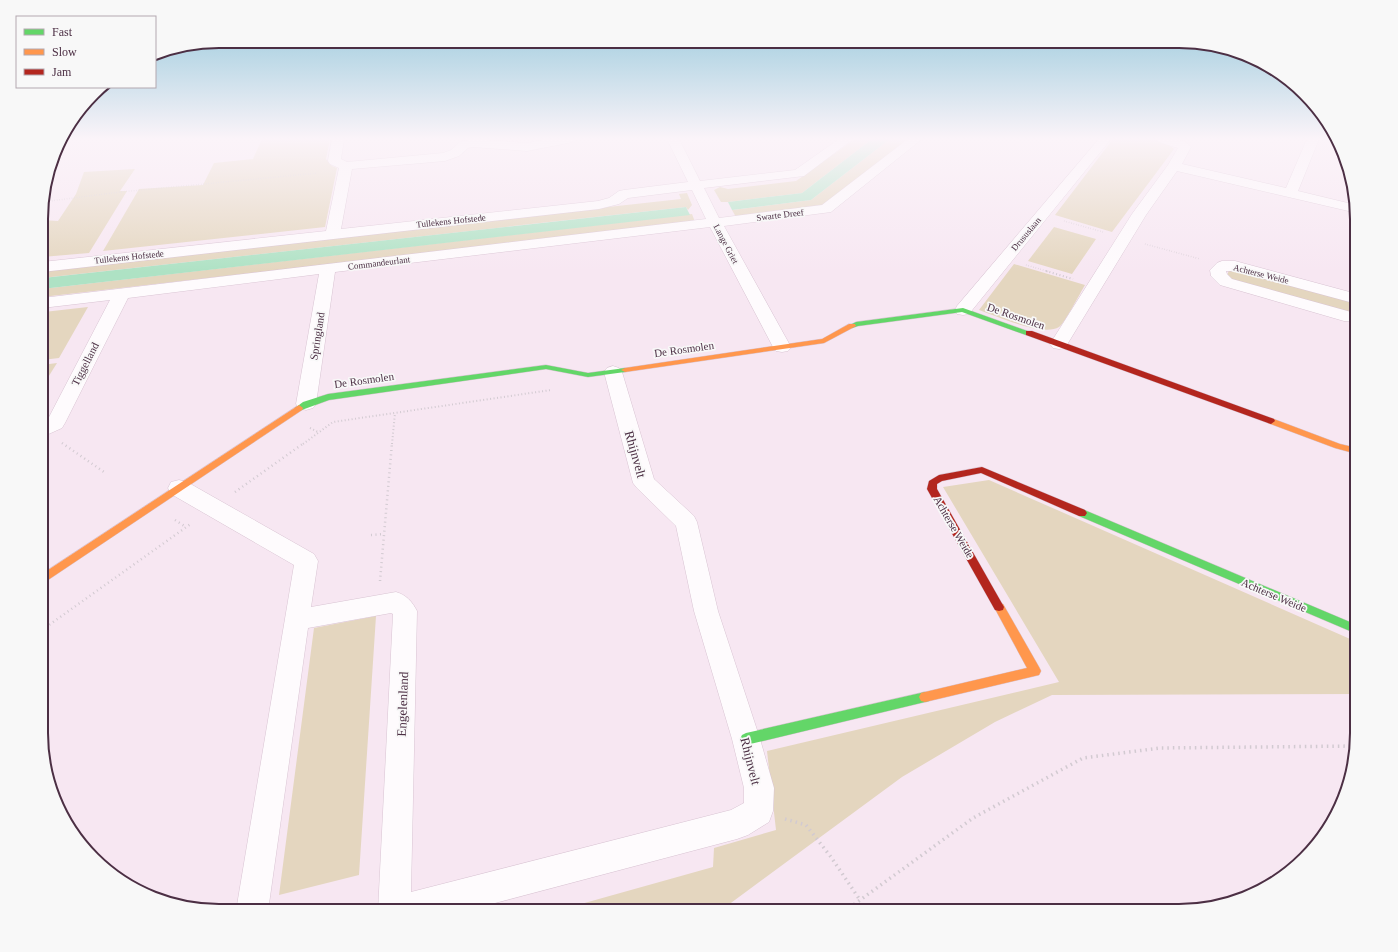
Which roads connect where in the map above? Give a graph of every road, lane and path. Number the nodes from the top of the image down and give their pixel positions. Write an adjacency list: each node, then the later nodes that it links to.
1 (200, 183): 11 (path)
2 (342, 183): 14 (street)
3 (701, 183): 9 (street, Tullekens Hofstede)
4 (859, 183): 13 (street, Swarte Dreef)
5 (1068, 183): 15 (street, Drususlaan)
6 (1161, 183): 18 (street)
7 (1250, 183): 10 (street)
8 (1295, 183): 10 (street)
9 (696, 184): 13 (street, Lange Griet); 14 (street, Tullekens Hofstede)
10 (1291, 193): 12 (street)
11 (49, 201)
12 (1350, 207)
13 (715, 223): 17 (street, Commandeurlant); 25 (street, Lange Griet)
14 (333, 234): 16 (street, Tullekens Hofstede)
15 (1006, 259): 18 (path); 22 (street, Drususlaan)
16 (48, 266)
17 (328, 269): 19 (street, Commandeurlant); 29 (street, Springland)
18 (1095, 286): 24 (street)
19 (122, 293): 21 (street, Commandeurlant); 31 (street, Tiggelland)
20 (1350, 298): 23 (street, Achterse Weide)
21 (48, 302)
22 (963, 310): 24 (street, De Rosmolen); 25 (street, De Rosmolen)
23 (1350, 317)
24 (1059, 344): 33 (street, De Rosmolen)
25 (782, 347): 26 (street, De Rosmolen)
26 (612, 372): 27 (street, De Rosmolen); 44 (street, Rhijnvelt)
27 (397, 387): 29 (street, De Rosmolen); 30 (path)
28 (552, 390): 30 (path)
29 (306, 404): 35 (street, De Rosmolen)
30 (395, 412): 36 (path); 37 (path)
31 (48, 427)
32 (61, 443): 34 (path)
33 (1350, 449)
34 (104, 472)
35 (179, 488): 36 (street); 39 (street, De Rosmolen)
36 (213, 508): 41 (street); 42 (path)
37 (384, 534): 38 (path); 40 (path)
38 (371, 535)
39 (48, 576)
40 (378, 605): 41 (street, Engelenland); 49 (street, Engelenland)
41 (297, 620): 48 (street)
42 (48, 626)
43 (1350, 627): 44 (street, Achterse Weide)
44 (746, 739): 46 (street, Rhijnvelt)
45 (1350, 746): 47 (path)
46 (758, 811): 47 (path); 50 (street)
47 (860, 900): 51 (path)
48 (253, 904)
49 (394, 904)
50 (429, 904)
51 (855, 904)

